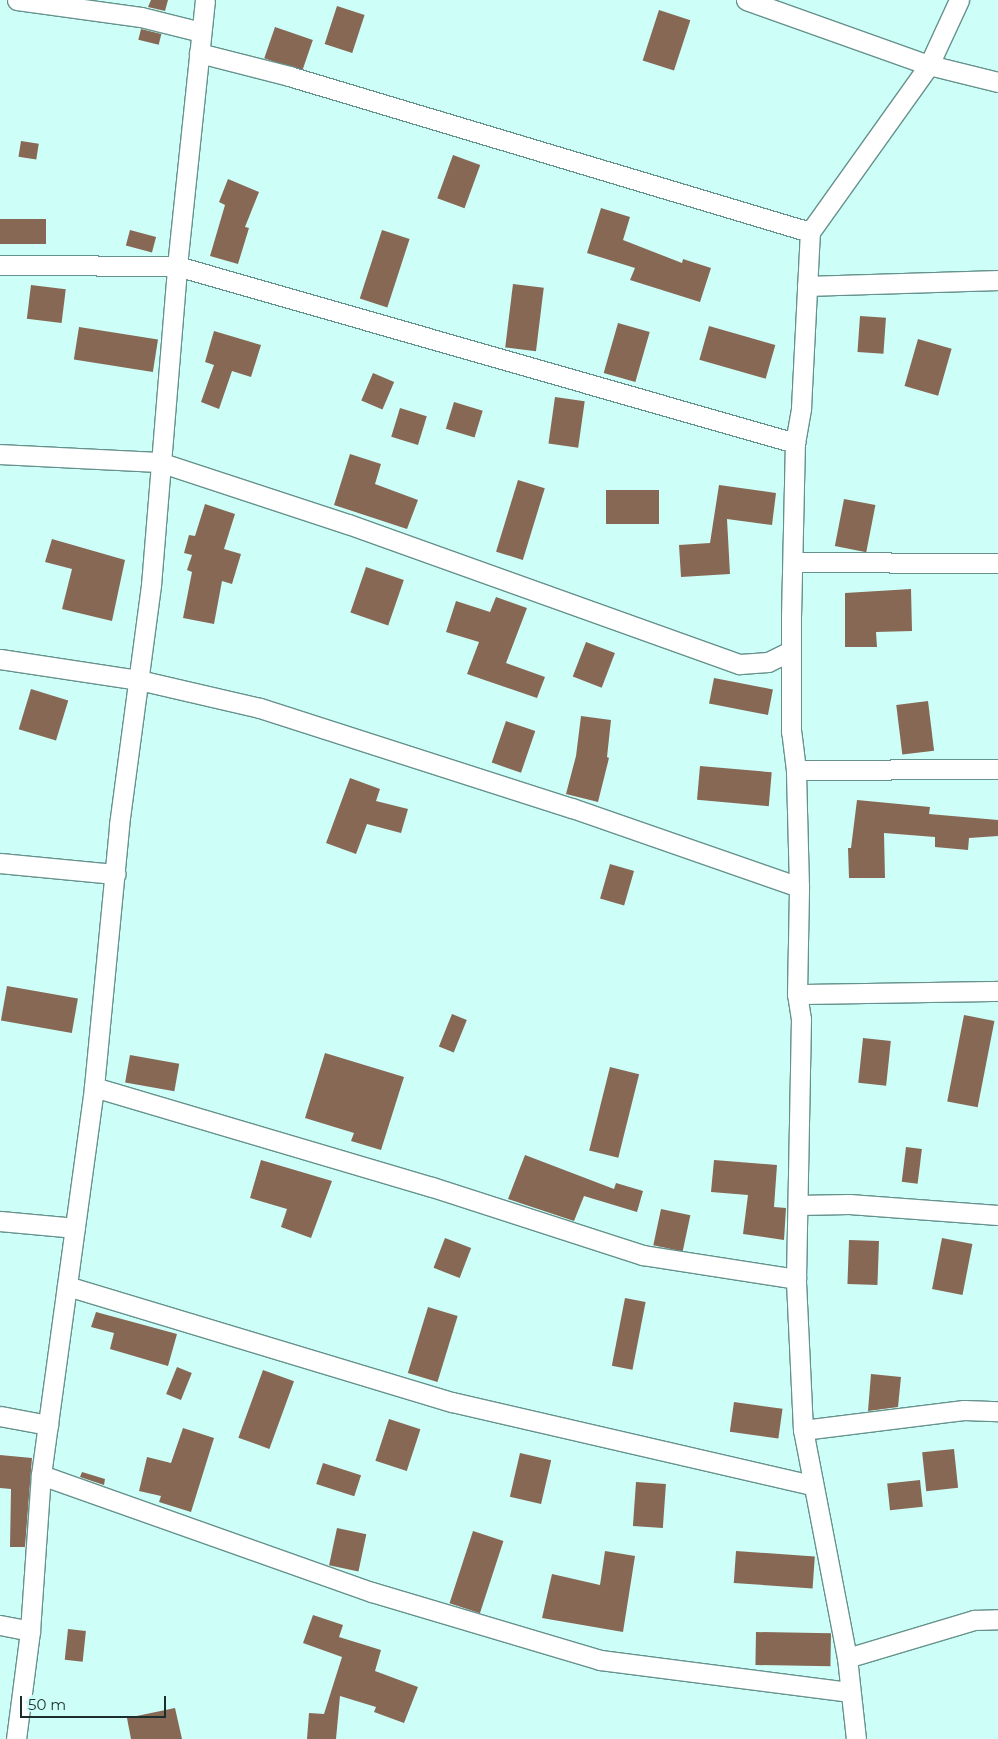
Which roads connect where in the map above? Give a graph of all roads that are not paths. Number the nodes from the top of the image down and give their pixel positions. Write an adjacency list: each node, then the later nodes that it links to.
1 (17, 0): 5 (street)
2 (205, 0): 5 (street)
3 (746, 0): 7 (street)
4 (959, 0): 7 (street)
5 (201, 32): 6 (street)
6 (199, 53): 9 (street); 11 (street)
7 (929, 65): 8 (street); 9 (street)
8 (998, 82)
9 (810, 232): 13 (street)
10 (0, 265): 11 (street)
11 (177, 266): 14 (street); 16 (street)
12 (998, 280): 13 (street)
13 (807, 286): 14 (street)
14 (795, 443): 17 (street)
15 (0, 454): 16 (street)
16 (159, 462): 19 (street); 21 (street)
17 (793, 562): 18 (street); 19 (street)
18 (998, 563)
19 (791, 651): 23 (street)
20 (0, 659): 21 (street)
21 (139, 680): 25 (street); 26 (street)
22 (998, 769): 23 (street)
23 (796, 770): 26 (street)
24 (0, 863): 25 (street)
25 (115, 874): 29 (street)
26 (799, 887): 28 (street)
27 (998, 991): 28 (street)
28 (797, 994): 30 (street)
29 (94, 1087): 33 (street); 34 (street)
30 (798, 1205): 31 (street); 34 (street)
31 (998, 1214)
32 (0, 1221): 33 (street)
33 (75, 1228): 35 (street)
34 (796, 1279): 39 (street)
35 (67, 1286): 38 (street); 41 (street)
36 (998, 1410): 39 (street)
37 (0, 1416): 38 (street)
38 (48, 1426): 40 (street)
39 (803, 1430): 41 (street)
40 (41, 1475): 44 (street); 46 (street)
41 (812, 1485): 45 (street)
42 (998, 1620): 45 (street)
43 (0, 1625): 44 (street)
44 (30, 1631): 47 (street)
45 (847, 1658): 46 (street)
46 (849, 1692): 48 (street)
47 (16, 1739)
48 (856, 1739)

